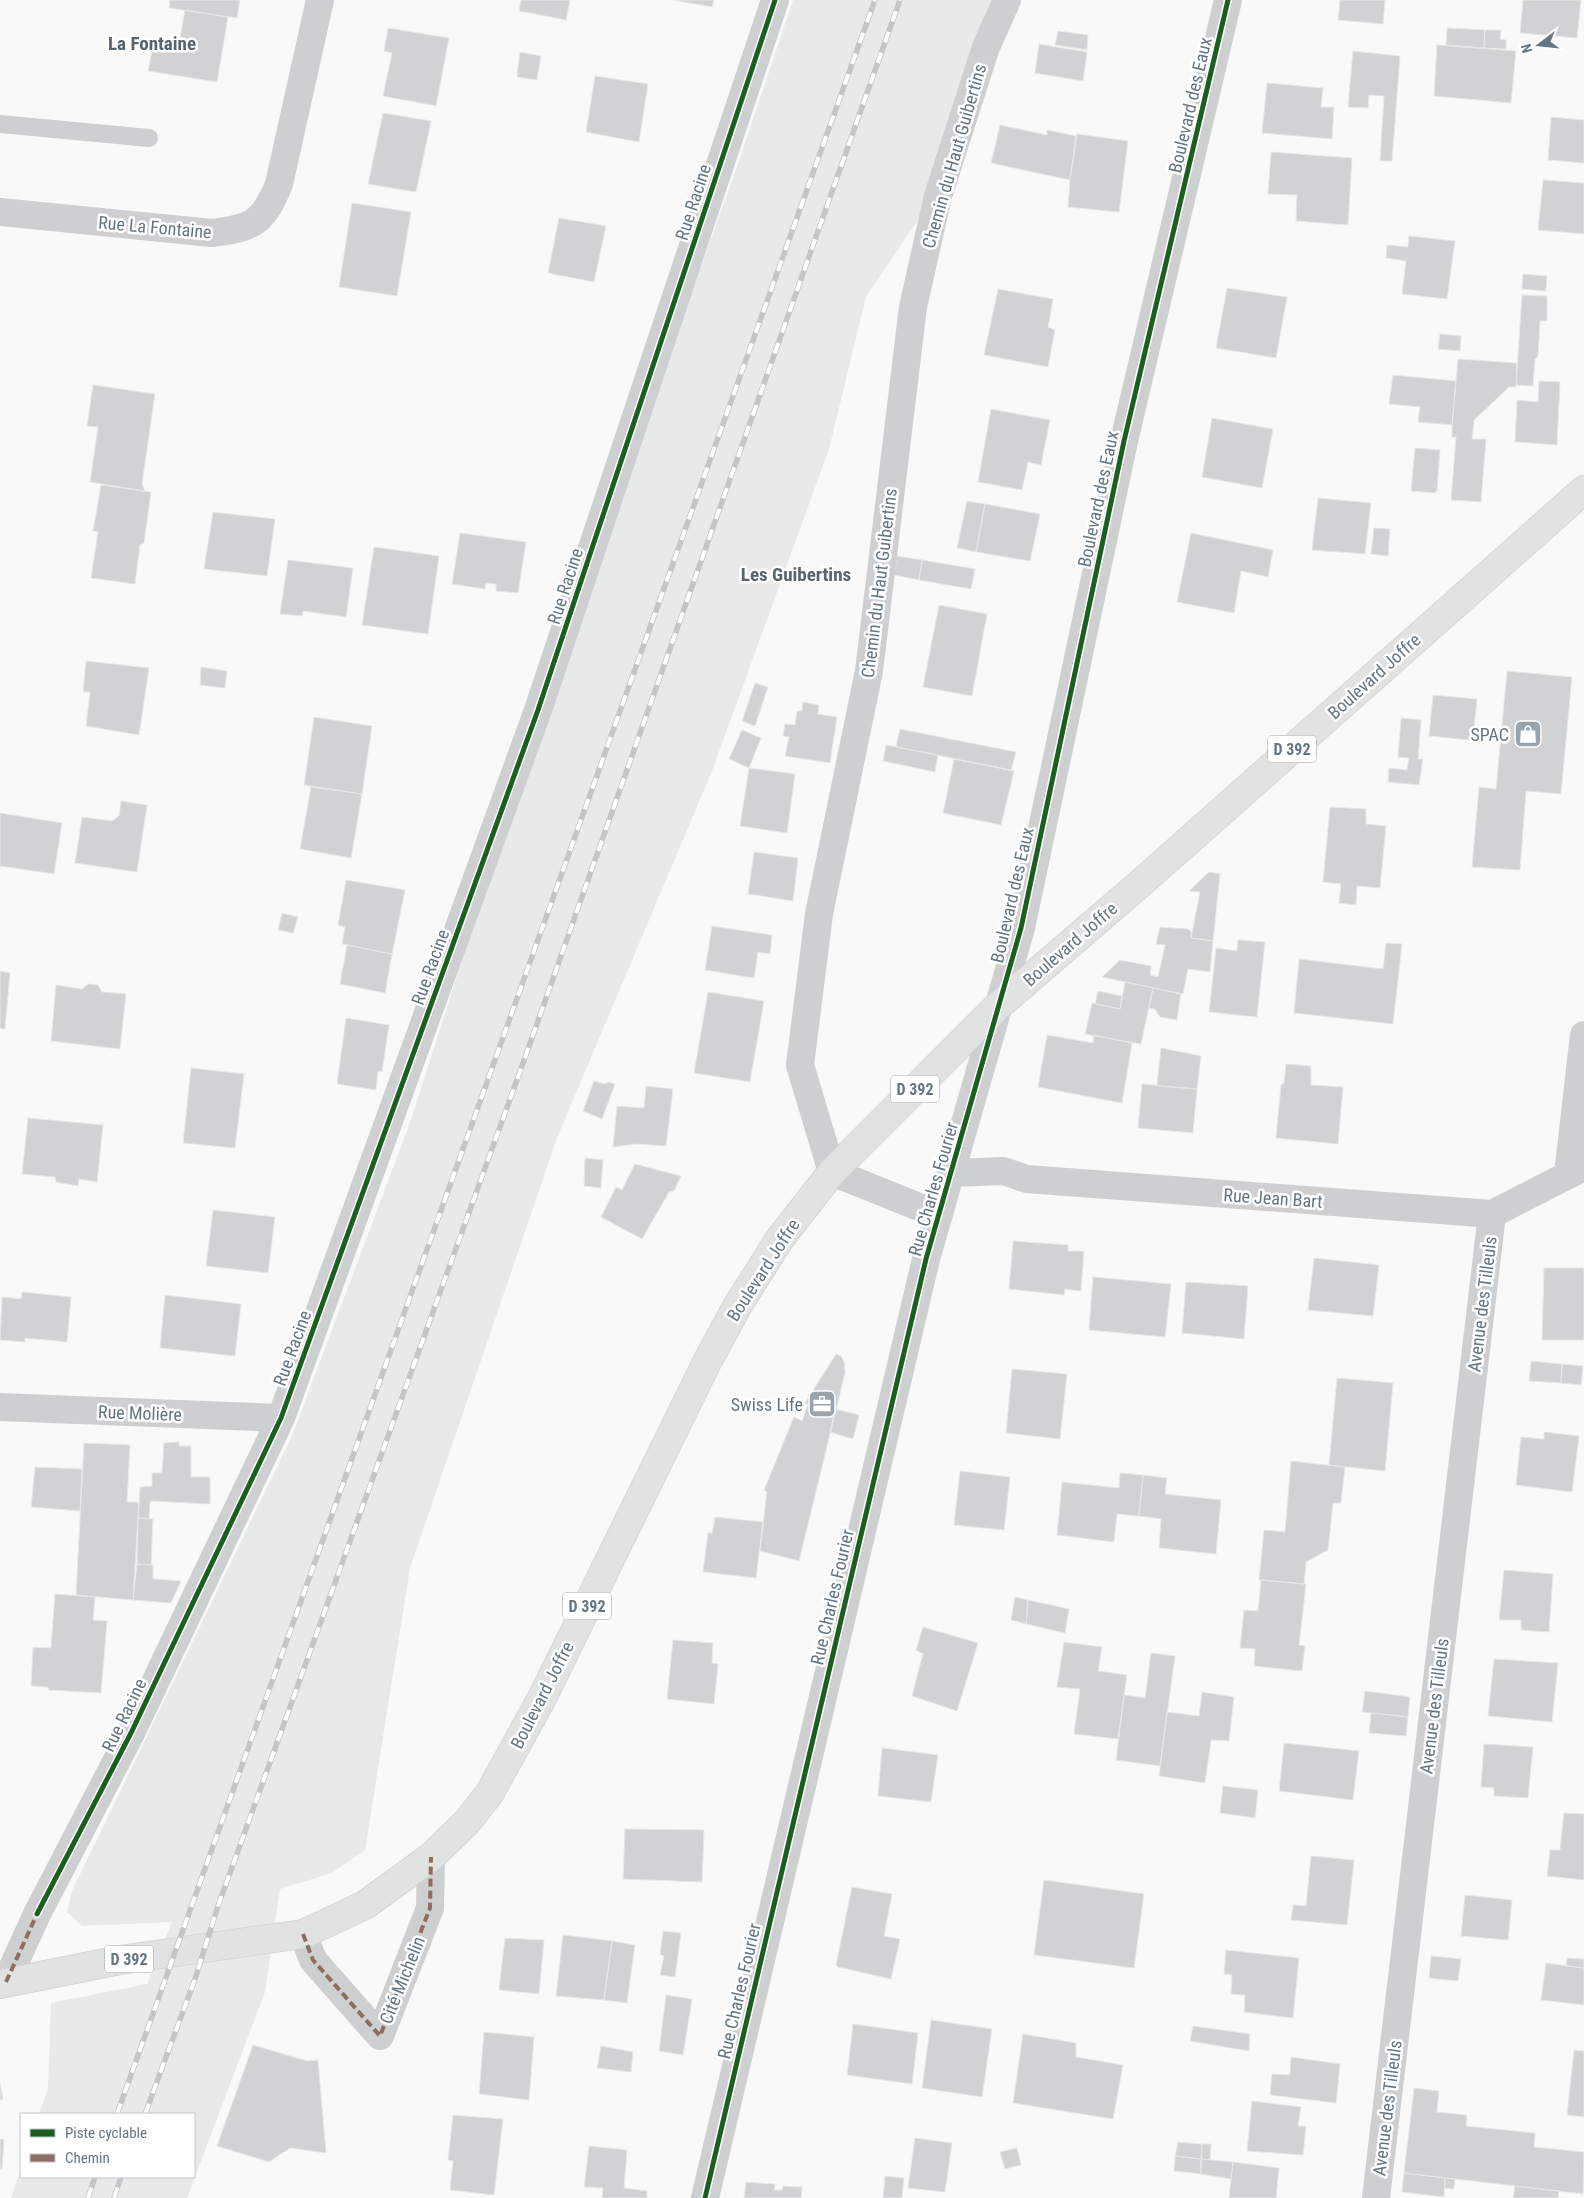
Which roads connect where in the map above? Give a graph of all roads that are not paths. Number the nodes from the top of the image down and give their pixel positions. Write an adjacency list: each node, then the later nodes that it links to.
1 (320, 0): 7 (street, Rue La Fontaine)
2 (775, 0): 17 (street, Rue Racine)
3 (1007, 0): 12 (street, Chemin du Haut Guibertins)
4 (1228, 0): 9 (street, Boulevard des Eaux)
5 (0, 124): 6 (lane)
6 (149, 138)
7 (0, 212)
8 (1584, 490): 9 (main road, Boulevard Joffre / D 392)
9 (999, 1005): 12 (main road, Boulevard Joffre / D 392); 13 (street, Rue Charles Fourier)
10 (1584, 1035): 11 (street)
11 (1576, 1170): 14 (street)
12 (832, 1172): 15 (street); 18 (main road, Boulevard Joffre / D 392)
13 (952, 1174): 14 (street, Rue Jean Bart); 15 (street, Rue Charles Fourier)
14 (1492, 1214): 22 (street, Avenue des Tilleuls)
15 (939, 1216): 21 (street, Rue Charles Fourier)
16 (0, 1407): 17 (street, Rue Molière)
17 (281, 1418): 20 (street, Rue Racine)
18 (431, 1857): 19 (main road, Boulevard Joffre / D 392); 19 (street, Cité Michelin)
19 (303, 1934): 20 (main road, Boulevard Joffre / D 392)
20 (3, 1983)
21 (705, 2198)
22 (1376, 2198)

